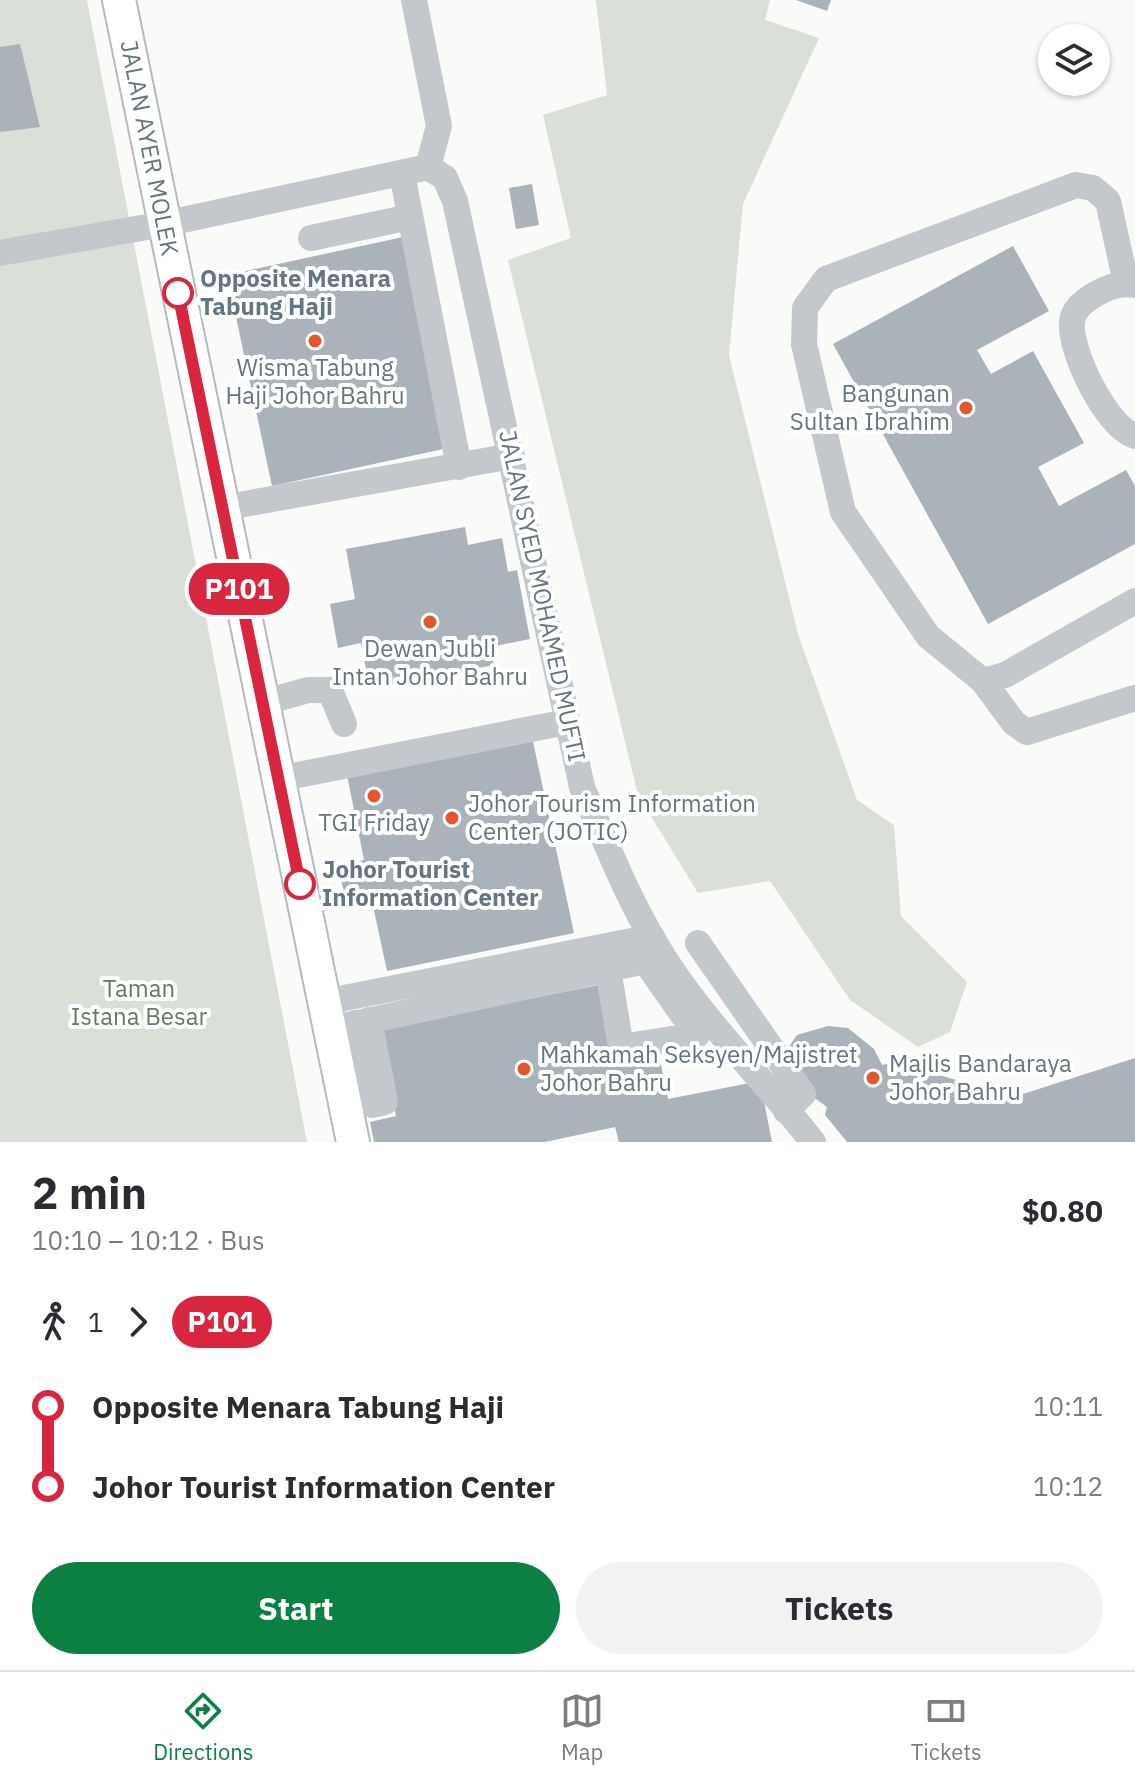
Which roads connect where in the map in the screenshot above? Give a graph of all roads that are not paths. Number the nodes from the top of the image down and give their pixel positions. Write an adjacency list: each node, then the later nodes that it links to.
1 (119, 0): 6 (main road, JALAN AYER MOLEK)
2 (414, 0): 3 (street)
3 (428, 167): 4 (street); 11 (street, JALAN SYED MOHAMED MUFTI)
4 (402, 174): 5 (street); 6 (street)
5 (410, 217): 7 (street); 12 (street)
6 (164, 224): 8 (street); 13 (main road, JALAN AYER MOLEK)
7 (311, 238)
8 (0, 253)
9 (1131, 284): 10 (street); 15 (street)
10 (1135, 436)
11 (512, 456): 12 (street); 18 (street, JALAN SYED MOHAMED MUFTI)
12 (459, 467): 13 (street)
13 (222, 508): 17 (main road, JALAN AYER MOLEK)
14 (1135, 601): 15 (street)
15 (983, 681): 16 (street)
16 (1135, 698)
17 (262, 703): 19 (street); 24 (main road, JALAN AYER MOLEK)
18 (567, 722): 20 (street); 21 (street, JALAN SYED MOHAMED MUFTI)
19 (344, 724)
20 (298, 775)
21 (652, 937): 24 (street); 25 (street, JALAN SYED MOHAMED MUFTI)
22 (698, 943): 25 (street)
23 (608, 969): 24 (street)
24 (344, 1018): 26 (main road, JALAN AYER MOLEK)
25 (786, 1111): 27 (street, JALAN SYED MOHAMED MUFTI)
26 (353, 1142)
27 (813, 1142)

